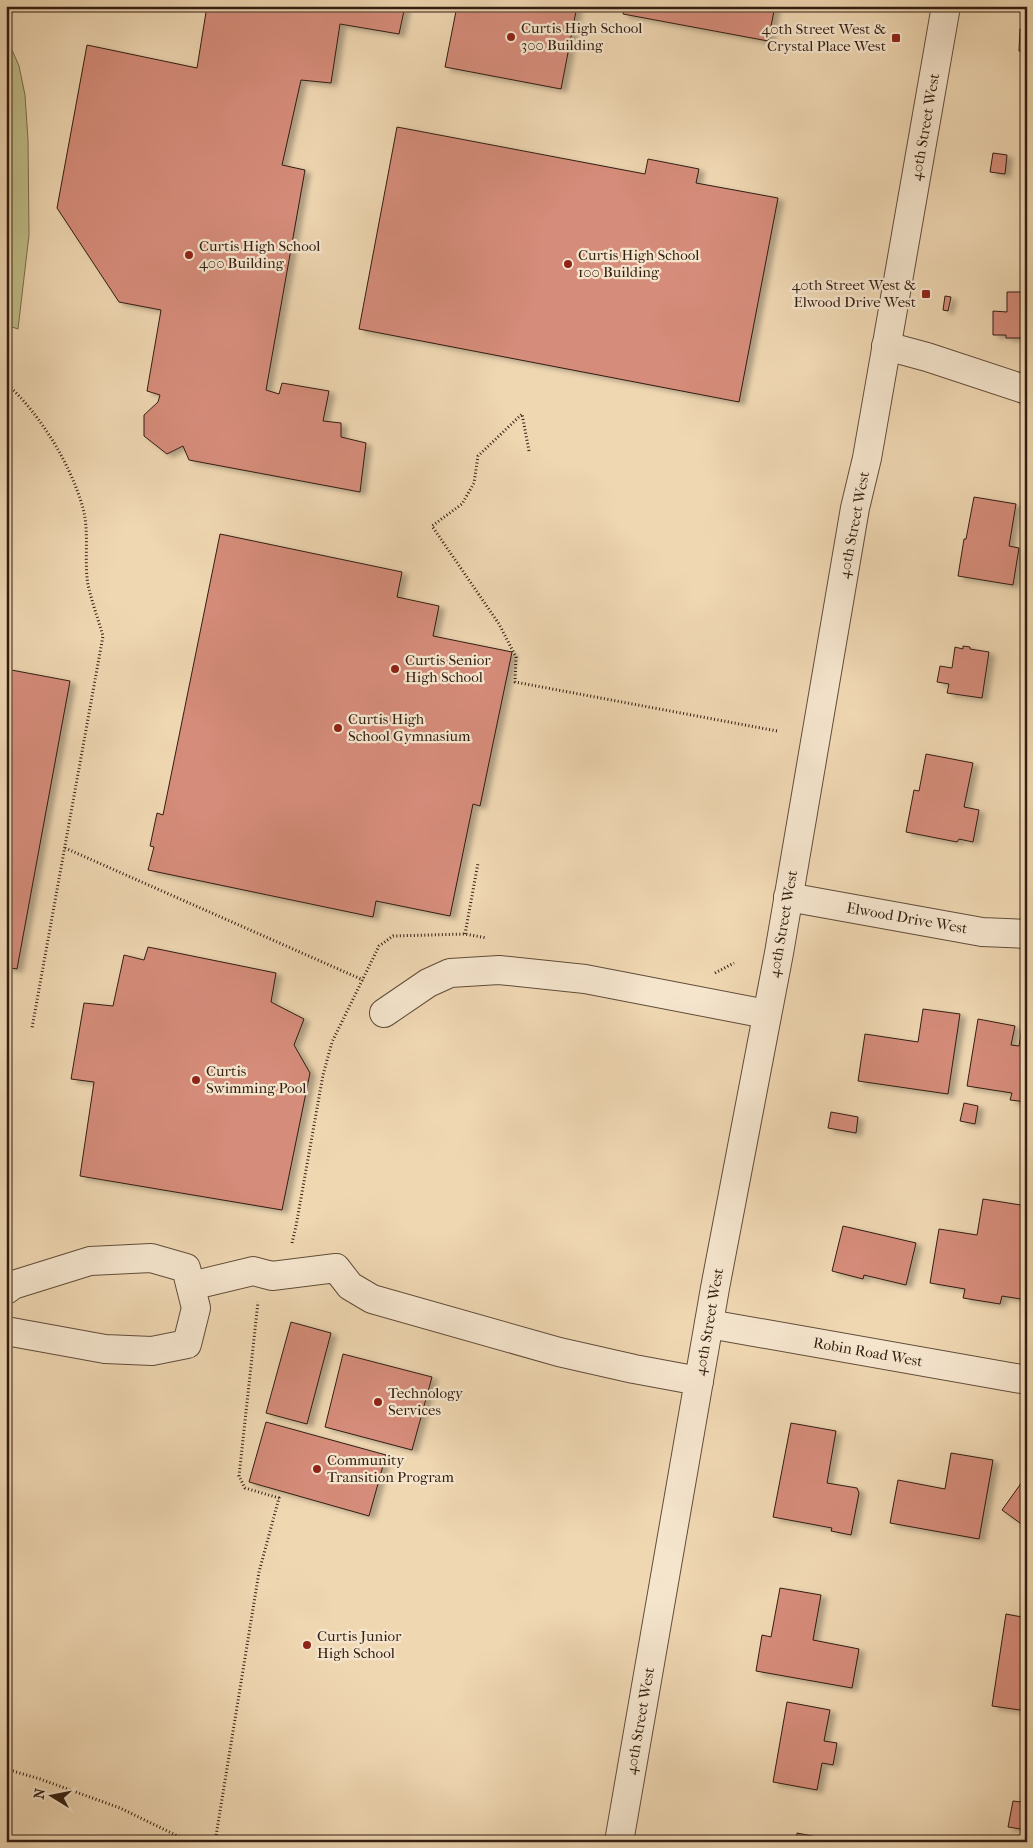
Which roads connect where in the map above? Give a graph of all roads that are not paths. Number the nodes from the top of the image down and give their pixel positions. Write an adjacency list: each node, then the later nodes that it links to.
1 (946, 6): 2 (street, 40th Street West)
2 (886, 346): 3 (street); 4 (street, 40th Street West)
3 (1027, 390)
4 (788, 897): 5 (street, Elwood Drive West); 7 (street, 40th Street West)
5 (1027, 934)
6 (384, 1013): 7 (street)
7 (766, 1014): 10 (street, 40th Street West)
8 (191, 1286): 9 (street); 11 (street); 13 (street)
9 (6, 1290)
10 (709, 1324): 12 (street, Robin Road West); 13 (street, 40th Street West)
11 (6, 1331)
12 (1027, 1380)
13 (699, 1381): 14 (street, 40th Street West)
14 (619, 1842)

